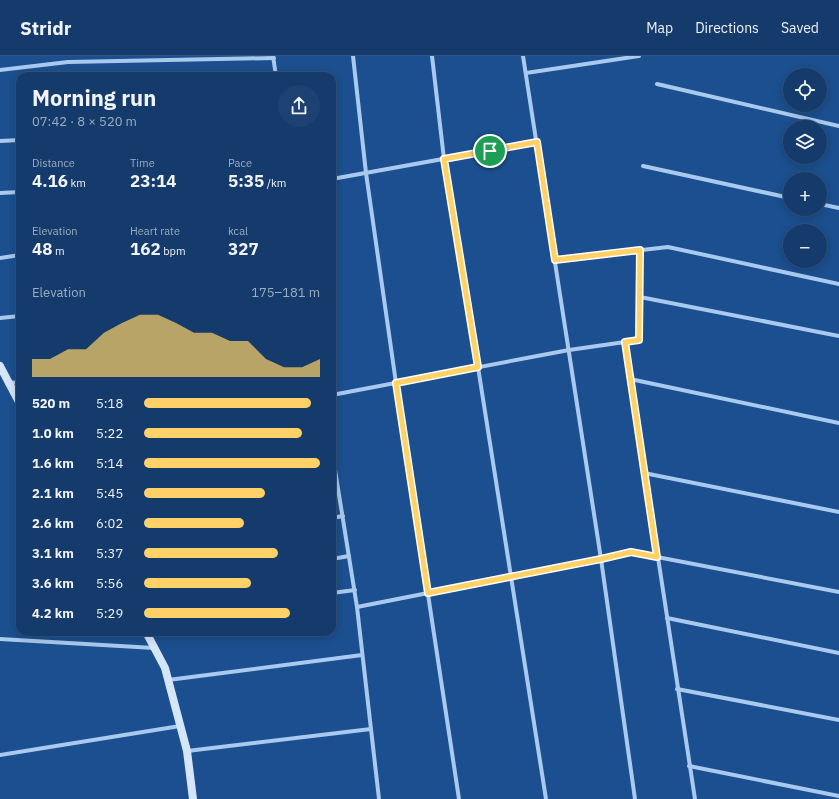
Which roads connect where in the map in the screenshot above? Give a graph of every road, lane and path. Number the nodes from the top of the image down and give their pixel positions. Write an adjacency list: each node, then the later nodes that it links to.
1 (353, 56): 16 (street)
2 (432, 56): 14 (street)
3 (523, 56): 8 (street)
4 (639, 56): 8 (street)
5 (273, 57): 6 (street); 7 (street)
6 (0, 70)
7 (275, 72)
8 (526, 73): 13 (street)
9 (657, 84): 10 (street)
10 (839, 126)
11 (16, 140): 12 (street)
12 (0, 142)
13 (537, 142): 14 (street); 26 (street)
14 (444, 159): 16 (street); 35 (street)
15 (643, 166): 20 (street)
16 (366, 173): 17 (street); 39 (street)
17 (336, 178)
18 (16, 192): 19 (street)
19 (0, 194)
20 (783, 196)
21 (827, 205): 22 (street)
22 (839, 208)
23 (640, 250): 26 (street); 27 (street); 28 (street)
24 (16, 256): 25 (street)
25 (0, 258)
26 (555, 260): 33 (street)
27 (839, 284)
28 (640, 297): 31 (street); 32 (street)
29 (16, 316): 30 (street)
30 (0, 318)
31 (839, 336)
32 (625, 342): 33 (street); 36 (street)
33 (569, 350): 35 (street); 51 (street)
34 (0, 366): 38 (street)
35 (478, 367): 39 (street); 52 (street)
36 (630, 379): 42 (street); 43 (street)
37 (16, 382): 38 (street)
38 (9, 383): 41 (street)
39 (396, 383): 40 (street); 56 (street)
40 (336, 394)
41 (16, 396)
42 (839, 423)
43 (644, 473): 45 (street); 49 (street)
44 (336, 483): 46 (street)
45 (839, 512)
46 (343, 516): 47 (street); 48 (street)
47 (336, 517)
48 (349, 556): 50 (street); 53 (street)
49 (657, 557): 51 (street); 55 (street); 58 (street)
50 (336, 558)
51 (601, 559): 52 (street); 77 (street)
52 (511, 577): 56 (street); 76 (street)
53 (355, 590): 54 (street); 57 (street)
54 (336, 592)
55 (839, 592)
56 (428, 593): 57 (street); 75 (street)
57 (357, 607): 63 (street)
58 (667, 618): 62 (street); 65 (street)
59 (148, 636): 61 (street)
60 (0, 640): 61 (street)
61 (154, 648): 64 (street)
62 (839, 653)
63 (362, 654): 64 (street); 68 (street)
64 (168, 680): 67 (street)
65 (678, 689): 66 (street); 71 (street)
66 (839, 720)
67 (180, 726): 69 (street); 70 (street)
68 (371, 729): 69 (street); 74 (street)
69 (187, 751): 73 (street)
70 (0, 755)
71 (689, 766): 72 (street); 78 (street)
72 (839, 796)
73 (193, 799)
74 (379, 799)
75 (459, 799)
76 (546, 799)
77 (634, 799)
78 (695, 799)

